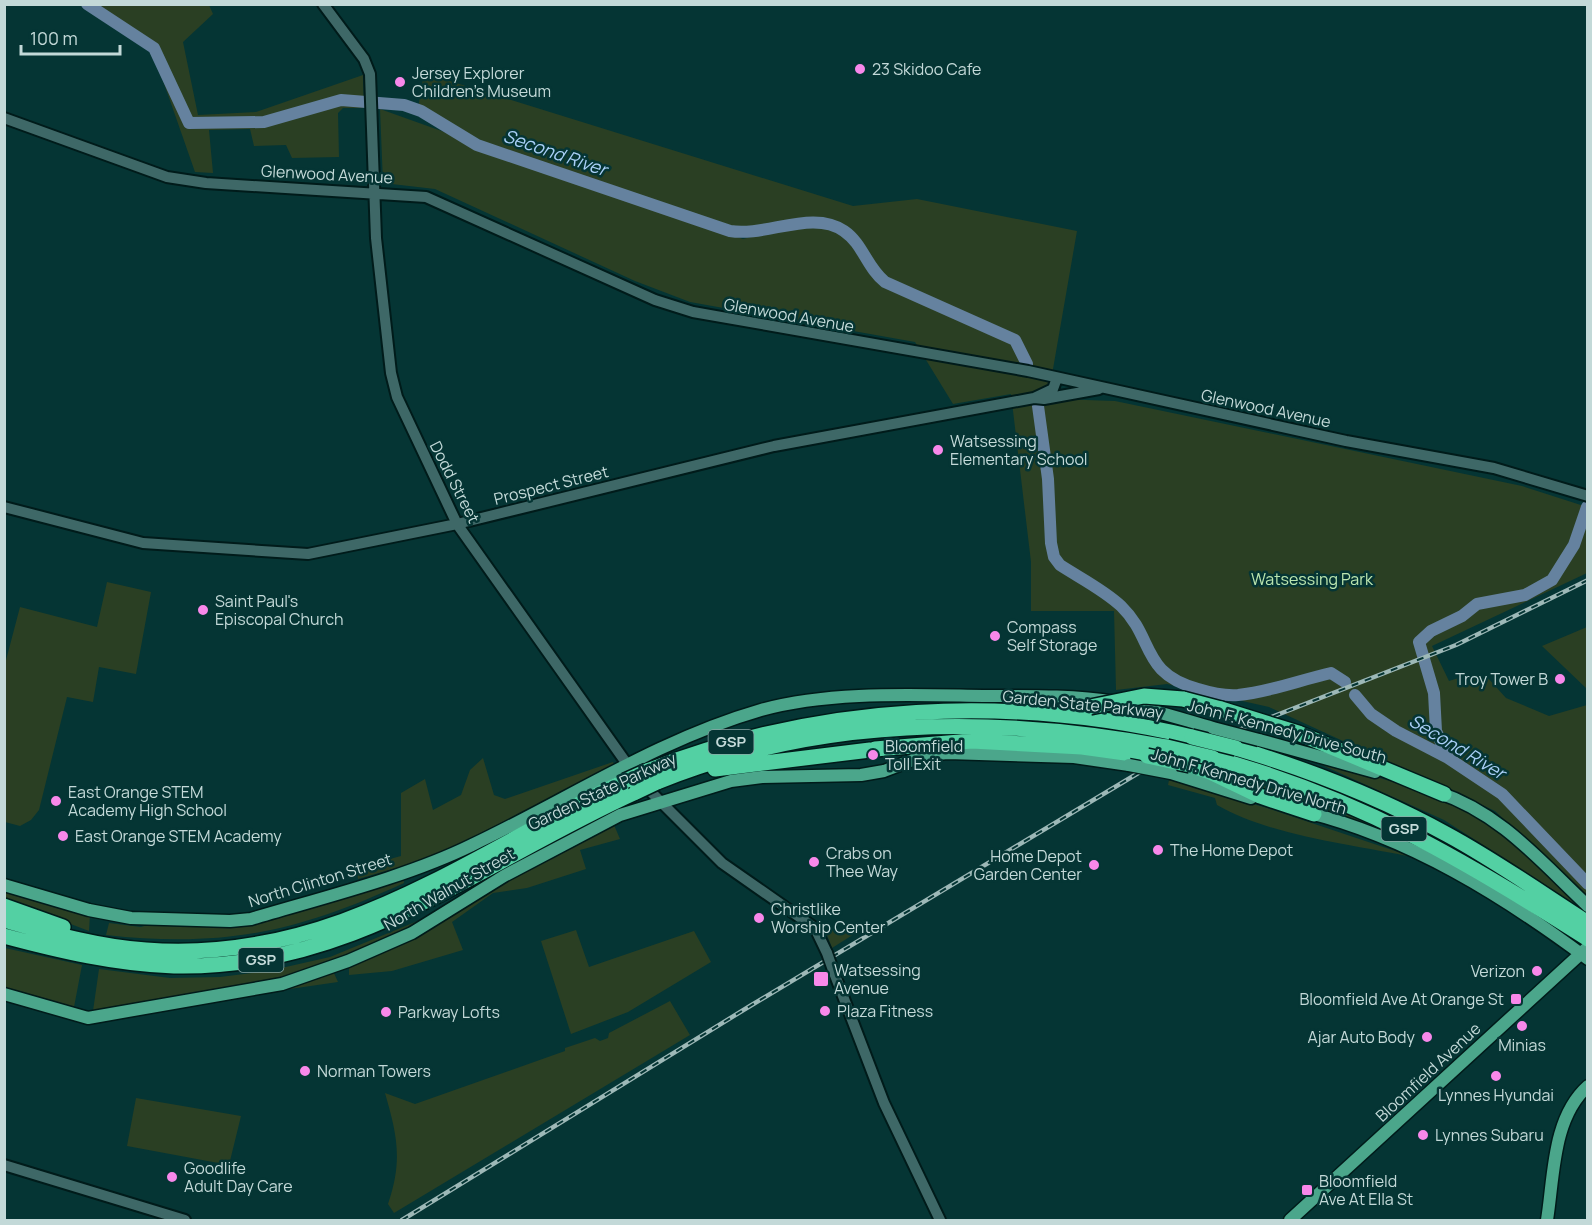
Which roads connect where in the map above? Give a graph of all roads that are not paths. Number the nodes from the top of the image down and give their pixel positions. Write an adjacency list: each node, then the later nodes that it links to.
1 (323, 4): 3 (street, Dodd Street)
2 (4, 118): 3 (street, Glenwood Avenue)
3 (374, 192): 4 (street, Glenwood Avenue); 9 (street, Dodd Street)
4 (1057, 378): 5 (street, Glenwood Avenue); 6 (street, Prospect Street)
5 (1105, 388): 6 (street, Prospect Street); 7 (street, Glenwood Avenue)
6 (1034, 398): 9 (street, Prospect Street)
7 (1587, 496)
8 (4, 507): 9 (street, Prospect Street)
9 (457, 524): 12 (street, Dodd Street)
10 (907, 712): 11 (highway, Garden State Parkway / GSP); 14 (highway, bridge); 25 (highway, Garden State Parkway / GSP, bridge)
11 (842, 725): 13 (highway, Garden State Parkway / GSP); 25 (highway, Garden State Parkway / GSP, bridge)
12 (625, 765): 14 (main road, John F. Kennedy Drive South, bridge); 15 (street, Dodd Street); 17 (main road, North Clinton Street)
13 (652, 777): 16 (highway, bridge); 17 (highway, Garden State Parkway / GSP, bridge)
14 (1443, 794): 22 (main road, John F. Kennedy Drive South)
15 (660, 802): 16 (main road, John F. Kennedy Drive North, bridge); 18 (main road, John F. Kennedy Drive North); 31 (street, Dodd Street, bridge)
16 (1314, 814): 25 (main road, John F. Kennedy Drive North)
17 (519, 843): 18 (main road, North Walnut Street); 19 (highway, Garden State Parkway / GSP); 19 (main road, North Clinton Street)
18 (560, 846)
19 (498, 855): 20 (main road, North Clinton Street); 24 (highway, Garden State Parkway / GSP); 26 (highway, Garden State Parkway / GSP); 27 (main road, North Walnut Street)
20 (4, 885)
21 (4, 906): 26 (highway)
22 (1587, 906)
23 (4, 920): 26 (highway, Garden State Parkway / GSP)
24 (4, 936)
25 (1585, 943): 32 (main road, Bloomfield Avenue)
26 (123, 948)
27 (4, 994)
28 (1587, 1086): 33 (main road)
29 (4, 1165): 30 (street)
30 (185, 1221)
31 (940, 1221)
32 (1290, 1221)
33 (1547, 1221)

